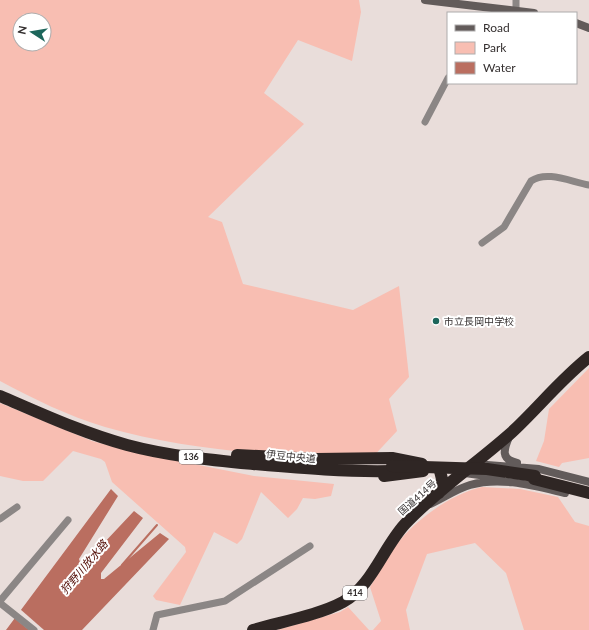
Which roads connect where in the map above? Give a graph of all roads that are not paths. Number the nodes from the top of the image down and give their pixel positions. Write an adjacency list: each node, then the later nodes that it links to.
1 (425, 0): 3 (street)
2 (516, 0): 4 (street)
3 (474, 9): 4 (street)
4 (516, 11): 5 (street)
5 (525, 12)
6 (577, 23): 7 (street)
7 (589, 28)
8 (447, 80): 9 (street)
9 (425, 122)
10 (589, 185): 11 (street)
11 (482, 243)
12 (589, 357): 15 (highway, 国道414号 / 414)
13 (0, 392): 16 (highway, 伊豆中央道 / 136)
14 (0, 396): 16 (highway, 伊豆中央道 / 136)
15 (511, 432): 17 (highway, 国道414号 / 414); 20 (street)
16 (211, 457): 17 (highway); 18 (highway); 20 (highway, 伊豆中央道 / 136, bridge)
17 (475, 464): 19 (highway, 国道414号 / 414); 20 (street)
18 (440, 471): 19 (highway); 23 (highway)
19 (464, 473): 20 (street); 23 (highway, 国道414号 / 414)
20 (535, 477): 21 (street); 22 (highway, 伊豆中央道 / 136); 24 (highway, 伊豆中央道 / 136); 25 (street); 26 (street)
21 (589, 482)
22 (589, 488)
23 (440, 493): 26 (highway, 国道414号 / 414)
24 (589, 493)
25 (589, 499)
26 (422, 507): 34 (highway, 国道414号 / 414)
27 (17, 508): 28 (street)
28 (0, 519)
29 (68, 520): 31 (street)
30 (310, 546): 33 (street)
31 (1, 603): 32 (street)
32 (34, 630)
33 (153, 630)
34 (253, 630)

